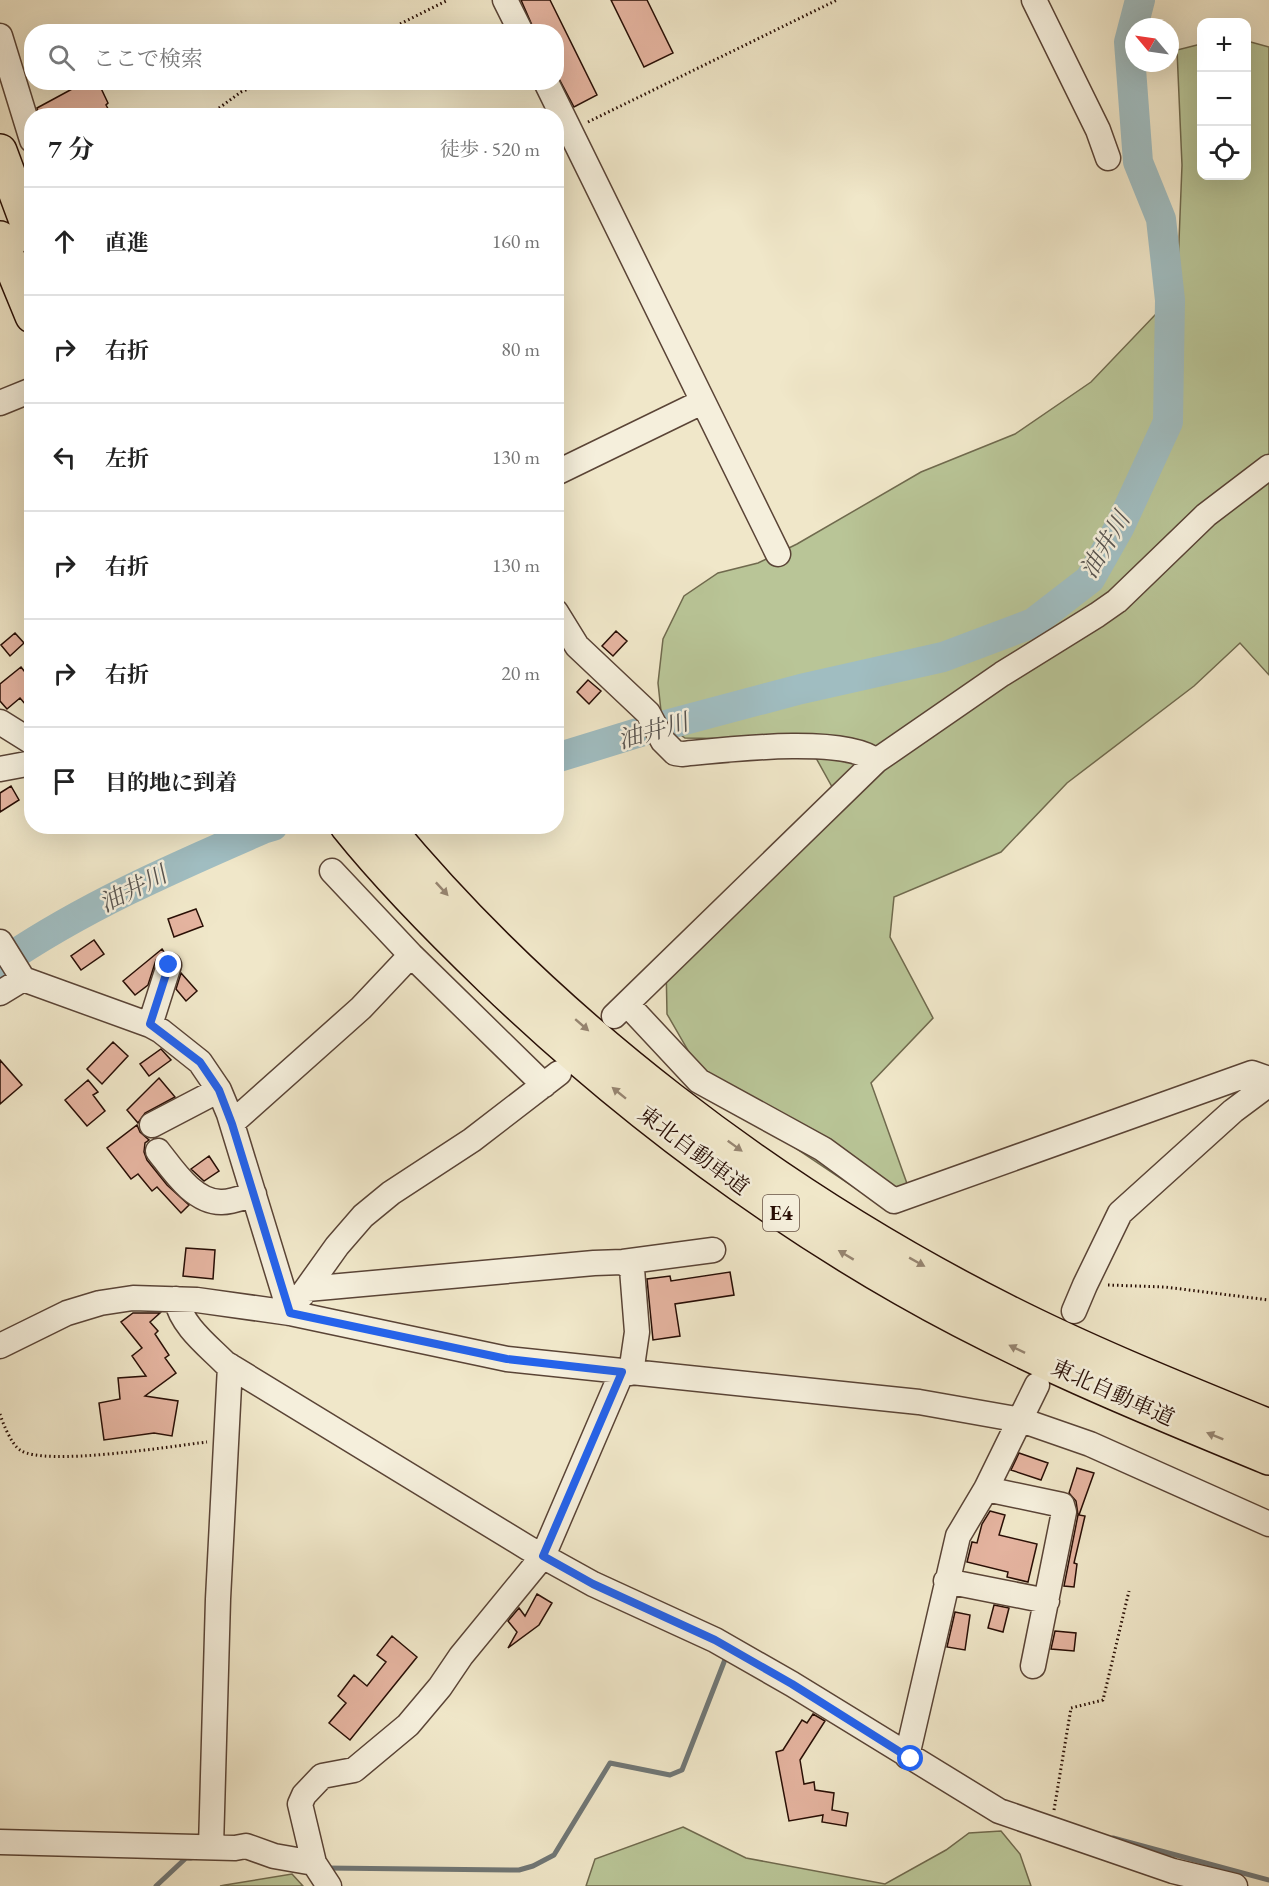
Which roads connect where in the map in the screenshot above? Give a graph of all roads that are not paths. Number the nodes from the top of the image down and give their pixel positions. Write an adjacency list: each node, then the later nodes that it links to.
1 (505, 0): 3 (street)
2 (1034, 0): 10 (street)
3 (517, 24)
4 (0, 36): 7 (street)
5 (550, 90): 6 (street)
6 (559, 108)
7 (24, 114)
8 (564, 119): 16 (street)
9 (0, 151): 11 (highway)
10 (1108, 158)
11 (24, 216)
12 (0, 238): 13 (highway)
13 (24, 296)
14 (24, 393): 15 (street)
15 (0, 402)
16 (702, 402): 18 (street); 19 (street)
17 (1269, 467): 23 (street)
18 (564, 470)
19 (778, 554)
20 (564, 625): 23 (street)
21 (0, 722): 22 (street)
22 (24, 737)
23 (876, 761): 35 (street)
24 (24, 764): 25 (street)
25 (0, 769)
26 (353, 834): 54 (highway, 東北自動車道 / E4, one-way to 26)
27 (394, 836): 53 (highway, 東北自動車道 / E4, one-way to 53)
28 (332, 871): 30 (street)
29 (0, 942): 32 (street)
30 (411, 955): 38 (street); 44 (street)
31 (169, 965): 34 (street)
32 (18, 971): 33 (street); 34 (street)
33 (0, 993)
34 (150, 1024): 37 (street)
35 (1269, 1079)
36 (1269, 1084): 46 (street)
37 (219, 1090): 38 (street); 39 (street)
38 (232, 1124): 41 (street)
39 (152, 1125)
40 (158, 1151): 41 (street)
41 (254, 1194): 47 (street)
42 (713, 1250): 43 (street)
43 (623, 1263): 44 (street); 50 (street)
44 (306, 1289): 47 (street)
45 (176, 1299): 47 (street); 48 (street); 49 (street)
46 (1074, 1311)
47 (290, 1313): 50 (street)
48 (0, 1346)
49 (230, 1366): 57 (street); 63 (street)
50 (627, 1373): 52 (street); 57 (street)
51 (1037, 1385): 52 (street)
52 (1021, 1420): 55 (street); 56 (street)
53 (1269, 1426)
54 (1269, 1458)
55 (986, 1489): 58 (street); 59 (street)
56 (1269, 1524)
57 (543, 1556): 61 (street); 64 (street)
58 (946, 1581): 59 (street); 61 (street)
59 (1047, 1600): 60 (street)
60 (1033, 1666)
61 (907, 1756): 66 (street)
62 (0, 1842): 63 (street)
63 (211, 1847): 64 (street)
64 (314, 1863): 65 (street)
65 (329, 1886)
66 (1235, 1886)

